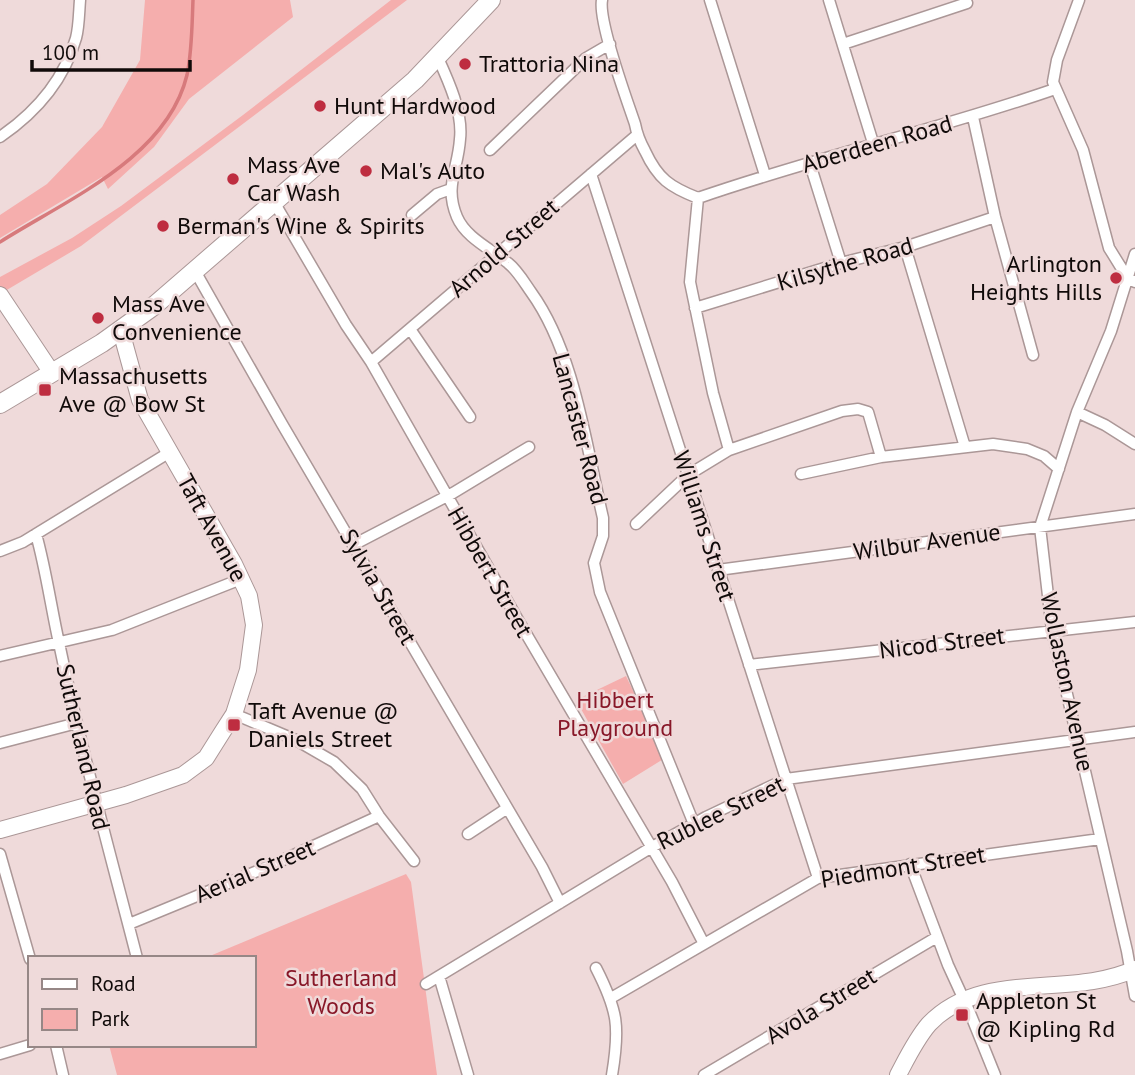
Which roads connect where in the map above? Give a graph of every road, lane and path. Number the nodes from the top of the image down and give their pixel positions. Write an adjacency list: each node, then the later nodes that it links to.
1 (80, 0): 14 (street)
2 (491, 0): 10 (main road)
3 (602, 0): 8 (street)
4 (710, 0): 19 (street)
5 (830, 0): 9 (street)
6 (1079, 0): 11 (street)
7 (967, 3): 9 (street)
8 (610, 44): 13 (street); 16 (street)
9 (843, 44): 15 (street)
10 (438, 58): 20 (street, Lancaster Road); 22 (main road)
11 (1055, 89): 12 (street, Aberdeen Road); 30 (street)
12 (973, 117): 15 (street, Aberdeen Road); 24 (street)
13 (637, 135): 18 (street, Arnold Street); 21 (street)
14 (0, 137)
15 (874, 146): 17 (street, Aberdeen Road)
16 (490, 150)
17 (810, 164): 19 (street, Aberdeen Road); 28 (street)
18 (591, 174): 27 (street, Arnold Street); 49 (street, Williams Street)
19 (765, 175): 21 (street, Aberdeen Road)
20 (451, 189): 23 (street); 27 (street, Lancaster Road)
21 (698, 198): 32 (street)
22 (274, 202): 29 (main road); 36 (street, Hibbert Street)
23 (412, 215)
24 (995, 217): 25 (street, Kilsythe Road); 35 (street)
25 (905, 247): 28 (street, Kilsythe Road); 43 (street)
26 (1135, 254): 30 (street, Wollaston Avenue)
27 (496, 255): 33 (street, Arnold Street); 73 (street, Lancaster Road)
28 (841, 263): 32 (street, Kilsythe Road)
29 (195, 271): 34 (main road); 55 (street, Sylvia Street)
30 (1131, 279): 39 (street, Wollaston Avenue)
31 (0, 295): 37 (street)
32 (695, 308): 44 (street)
33 (410, 328): 36 (street, Arnold Street); 40 (street)
34 (121, 331): 37 (main road); 45 (street, Taft Avenue)
35 (1033, 355)
36 (371, 362): 50 (street, Hibbert Street)
37 (52, 373): 38 (main road)
38 (0, 404)
39 (1077, 412): 41 (street); 47 (street, Wollaston Avenue)
40 (470, 417)
41 (1135, 444)
42 (529, 447): 50 (street)
43 (965, 447): 46 (street); 47 (street)
44 (729, 450): 46 (street); 49 (street)
45 (170, 452): 54 (street); 58 (street, Taft Avenue)
46 (881, 457): 48 (street)
47 (1059, 468): 53 (street, Wollaston Avenue)
48 (801, 474)
49 (688, 475): 52 (street); 57 (street, Williams Street)
50 (447, 496): 55 (street); 77 (street, Hibbert Street)
51 (1135, 514): 53 (street, Wilbur Avenue)
52 (636, 524)
53 (1040, 527): 57 (street, Wilbur Avenue); 60 (street, Wollaston Avenue)
54 (36, 534): 56 (street); 61 (street, Sutherland Road)
55 (353, 545): 71 (street, Sylvia Street)
56 (0, 551)
57 (719, 570): 63 (street, Williams Street)
58 (241, 579): 61 (street); 64 (street, Taft Avenue)
59 (1135, 622): 60 (street, Nicod Street)
60 (1052, 630): 63 (street, Nicod Street); 67 (street, Wollaston Avenue)
61 (58, 643): 62 (street); 65 (street, Sutherland Road)
62 (0, 656)
63 (749, 665): 69 (street, Williams Street)
64 (234, 713): 70 (street, Taft Avenue); 72 (street)
65 (77, 723): 68 (street); 70 (street, Sutherland Road)
66 (1135, 732): 67 (street, Rublee Street)
67 (1078, 738): 69 (street, Rublee Street); 76 (street, Wollaston Avenue)
68 (0, 743)
69 (786, 779): 73 (street, Rublee Street); 81 (street, Williams Street)
70 (96, 803): 74 (street, Taft Avenue); 83 (street, Sutherland Road)
71 (506, 809): 75 (street); 82 (street, Sylvia Street)
72 (379, 816): 79 (street); 83 (street, Aerial Street)
73 (694, 824): 77 (street, Rublee Street)
74 (0, 830)
75 (468, 834)
76 (1100, 839): 80 (street, Piedmont Street); 89 (street, Wollaston Avenue)
77 (652, 847): 82 (street, Rublee Street); 85 (street, Hibbert Street)
78 (0, 854): 86 (street)
79 (414, 861)
80 (910, 864): 81 (street, Piedmont Street); 84 (street)
81 (818, 878): 85 (street, Piedmont Street)
82 (560, 903): 90 (street, Rublee Street)
83 (129, 924): 87 (street, Sutherland Road)
84 (937, 936): 94 (street); 101 (street, Avola Street)
85 (704, 944): 93 (street, Piedmont Street)
86 (29, 956)
87 (137, 956)
88 (596, 968): 93 (street)
89 (1133, 970): 92 (street, Wollaston Avenue); 94 (street)
90 (439, 976): 91 (street, Rublee Street); 99 (street)
91 (426, 984)
92 (1135, 996)
93 (611, 998): 100 (street)
94 (965, 1001): 102 (street); 103 (street)
95 (28, 1046): 97 (street)
96 (56, 1047): 98 (street)
97 (0, 1054)
98 (63, 1075)
99 (468, 1075)
100 (612, 1075)
101 (704, 1075)
102 (898, 1075)
103 (995, 1075)

